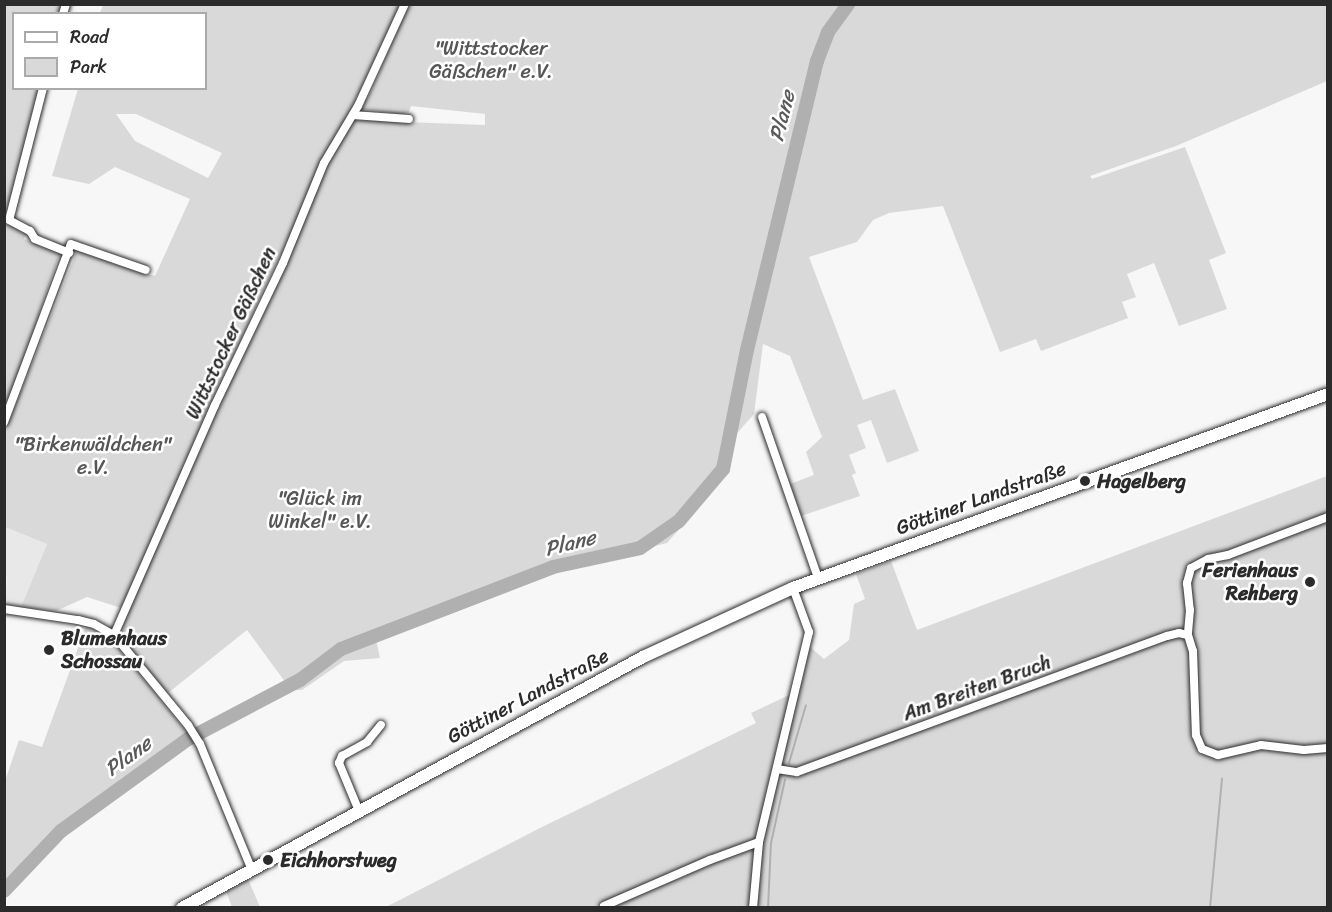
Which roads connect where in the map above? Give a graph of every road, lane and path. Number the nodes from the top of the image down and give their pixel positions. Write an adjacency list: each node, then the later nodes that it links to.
1 (405, 4): 3 (street, Wittstocker Gäßchen)
2 (42, 90): 5 (street)
3 (353, 115): 4 (street); 14 (street, Wittstocker Gäßchen)
4 (409, 119)
5 (69, 253): 6 (street); 9 (street)
6 (146, 270)
7 (1328, 394): 11 (street, Göttiner Landstraße)
8 (762, 417): 11 (street)
9 (4, 422)
10 (1328, 517): 15 (street)
11 (818, 578): 12 (street, Göttiner Landstraße)
12 (793, 588): 18 (street); 19 (street, Göttiner Landstraße)
13 (4, 609): 14 (street)
14 (114, 635): 21 (street)
15 (1188, 635): 17 (street); 18 (street, Am Breiten Bruch)
16 (381, 725): 19 (street)
17 (1328, 748)
18 (777, 769): 20 (street)
19 (359, 811): 21 (street, Göttiner Landstraße)
20 (759, 842): 22 (street); 24 (street)
21 (252, 870): 23 (street, Göttiner Landstraße)
22 (604, 906)
23 (182, 908)
24 (753, 908)

